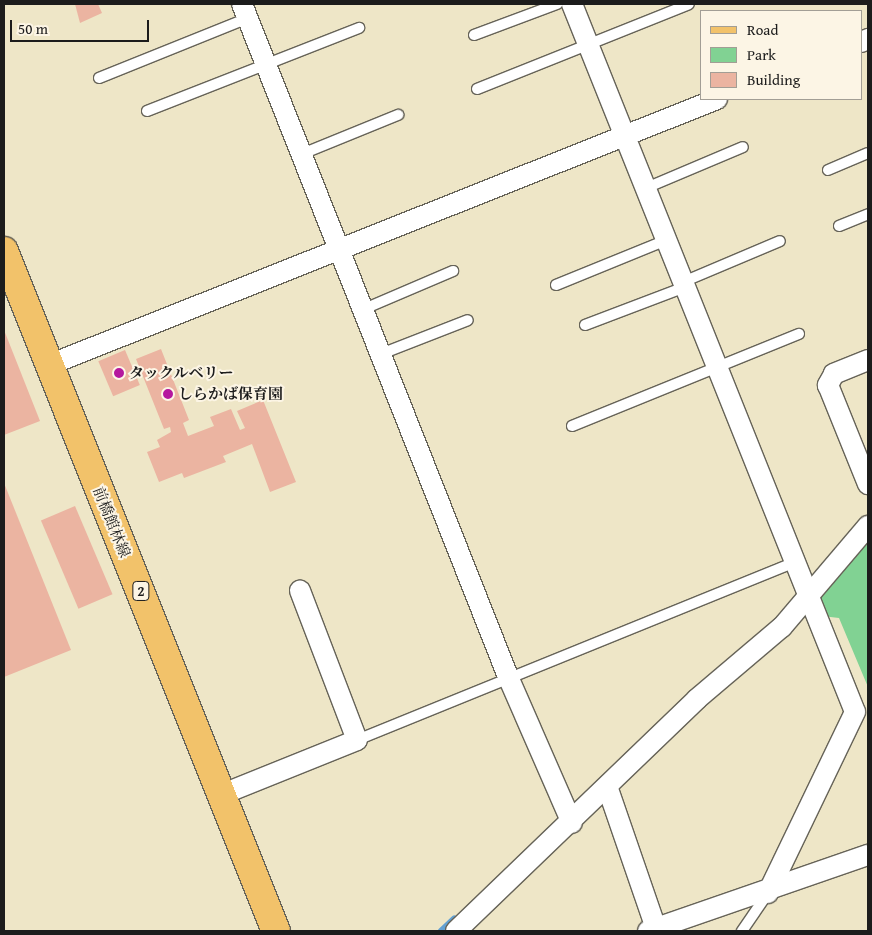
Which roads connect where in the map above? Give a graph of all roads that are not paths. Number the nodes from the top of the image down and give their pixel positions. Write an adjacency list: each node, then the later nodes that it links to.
1 (557, 4): 6 (lane)
2 (572, 4): 7 (street)
3 (689, 4): 7 (lane)
4 (245, 11): 8 (street); 9 (lane)
5 (359, 28): 8 (lane)
6 (474, 35)
7 (588, 44): 10 (lane); 14 (street)
8 (267, 67): 12 (lane); 17 (street)
9 (99, 78)
10 (477, 89)
11 (714, 100): 14 (street)
12 (147, 111)
13 (398, 115): 17 (lane)
14 (625, 135): 19 (street); 24 (street)
15 (743, 147): 19 (lane)
16 (868, 153): 18 (lane)
17 (302, 154): 24 (street)
18 (828, 170)
19 (646, 188): 22 (street)
20 (868, 214): 21 (lane)
21 (839, 226)
22 (666, 240): 28 (street); 29 (lane)
23 (780, 241): 28 (lane)
24 (340, 249): 30 (street); 36 (street)
25 (4, 251): 27 (main road, 前橋館林線 / 2)
26 (453, 271): 30 (lane)
27 (9, 280): 36 (main road, 前橋館林線 / 2)
28 (684, 284): 32 (lane); 37 (street)
29 (556, 286)
30 (364, 309): 34 (street)
31 (468, 320): 34 (lane)
32 (585, 325)
33 (799, 334): 37 (lane)
34 (382, 354): 44 (street)
35 (868, 360): 39 (street)
36 (49, 365): 47 (main road, 前橋館林線 / 2)
37 (717, 366): 38 (lane); 41 (street)
38 (572, 426)
39 (868, 484)
40 (868, 526): 43 (street)
41 (795, 562): 43 (street); 44 (lane)
42 (300, 590): 45 (street)
43 (808, 594): 46 (street); 50 (street)
44 (509, 679): 45 (lane); 48 (street)
45 (357, 740): 47 (street)
46 (608, 788): 48 (street); 51 (street)
47 (223, 794): 52 (main road, 前橋館林線 / 2)
48 (572, 823): 53 (street)
49 (868, 855): 50 (street)
50 (768, 893): 51 (street); 54 (lane)
51 (653, 930)
52 (276, 931)
53 (456, 931)
54 (742, 931)

